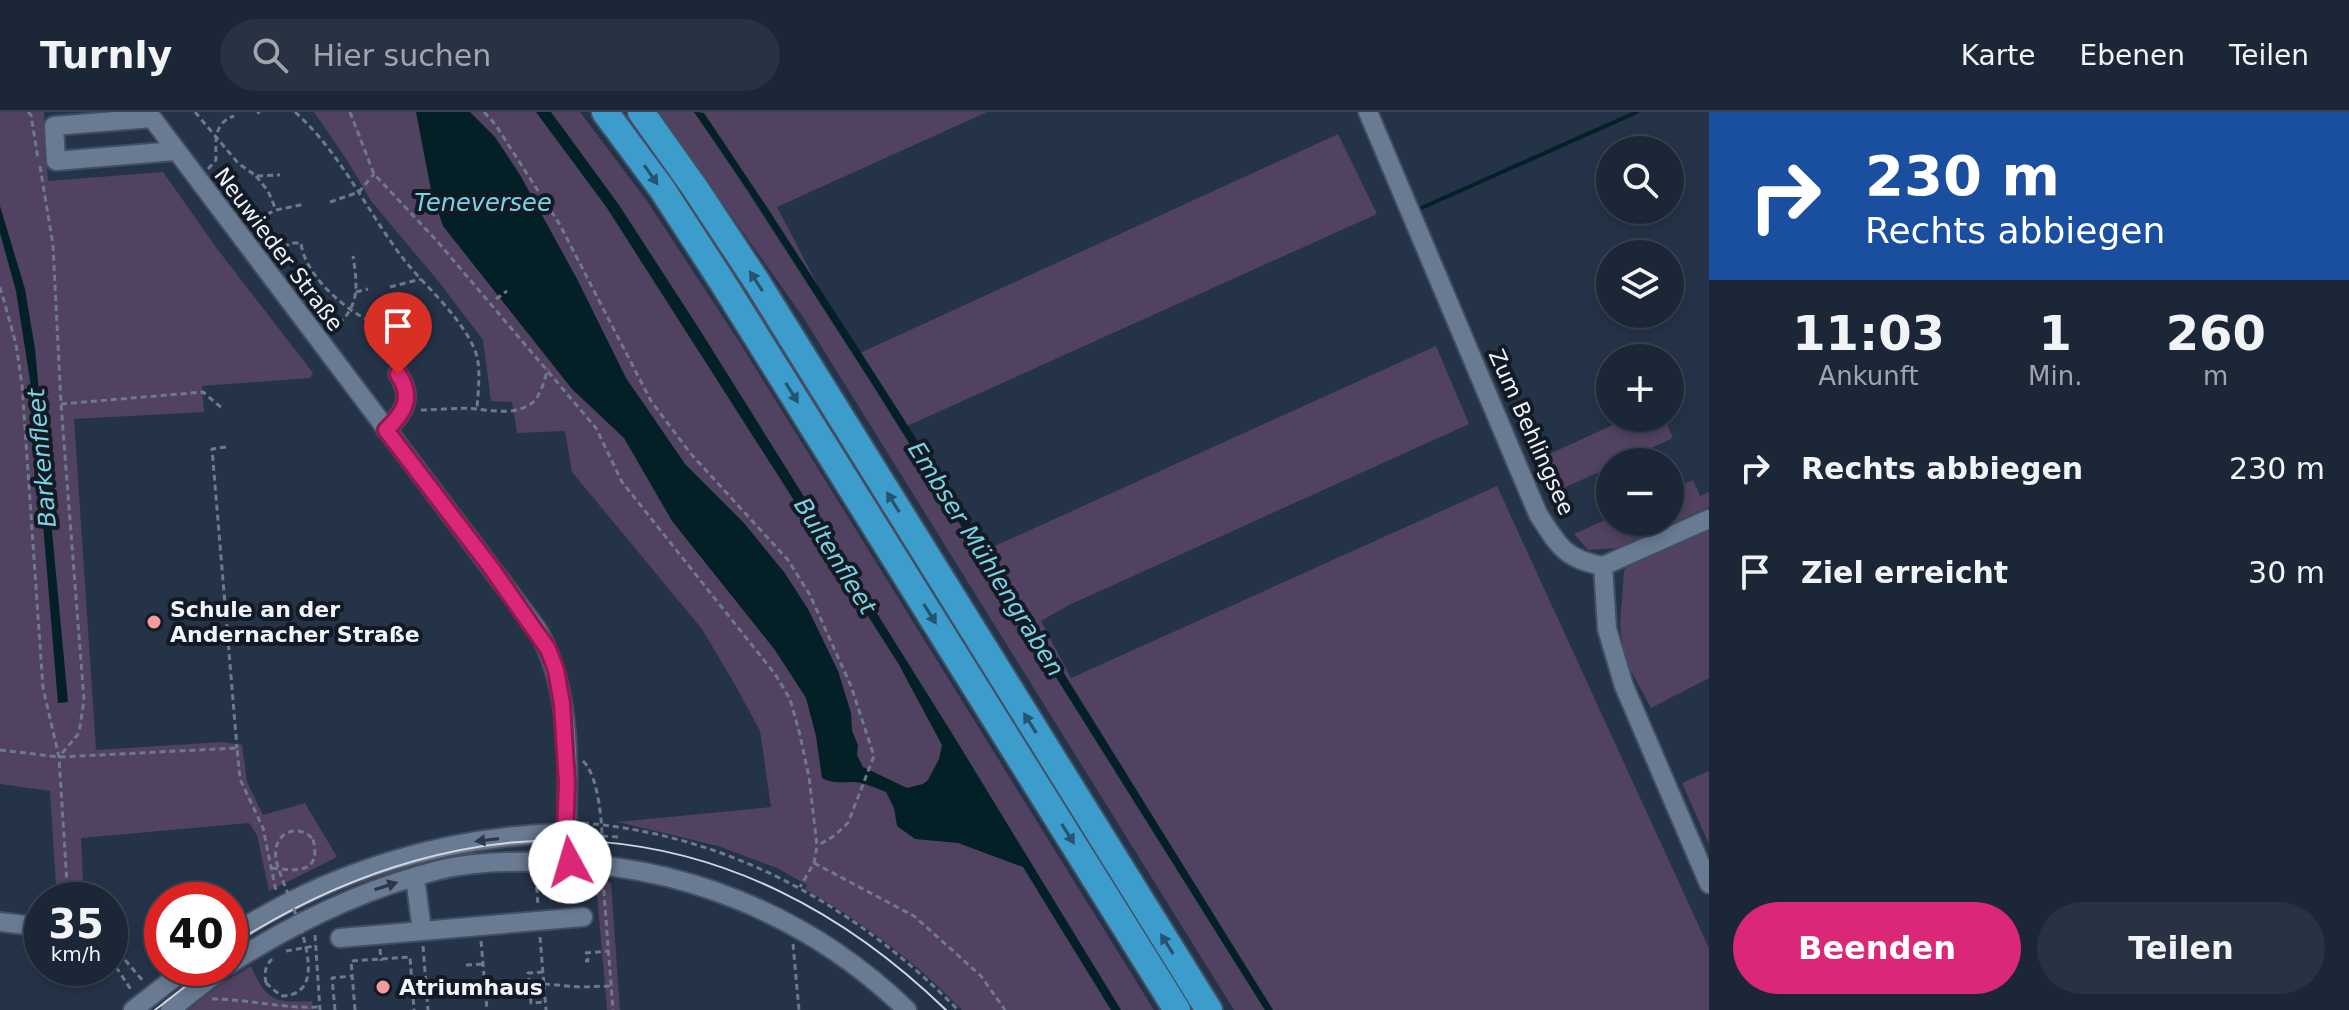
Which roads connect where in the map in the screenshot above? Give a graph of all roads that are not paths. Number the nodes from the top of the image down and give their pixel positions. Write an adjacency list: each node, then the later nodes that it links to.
1 (605, 112): 25 (highway, one-way to 25)
2 (641, 112): 26 (highway, one-way to 2)
3 (1368, 112): 8 (street, Zum Behlingsee)
4 (175, 151): 4 (street, Neuwieder Straße); 6 (street, Neuwieder Straße)
5 (402, 369): 6 (street)
6 (386, 430): 9 (street, Neuwieder Straße)
7 (1709, 519): 8 (street)
8 (1603, 566): 12 (street)
9 (565, 833): 10 (street, Neuwieder Straße); 16 (street, one-way to 16)
10 (570, 862): 11 (street); 24 (street)
11 (415, 877): 17 (street); 19 (street, one-way to 11)
12 (1709, 884)
13 (583, 917): 17 (street)
14 (0, 922): 15 (street)
15 (24, 925)
16 (248, 925)
17 (422, 931): 18 (street)
18 (340, 938)
19 (248, 952)
20 (164, 986): 22 (street)
21 (200, 986): 23 (street)
22 (147, 999)
23 (170, 1010)
24 (907, 1010)
25 (1177, 1010)
26 (1209, 1010)

